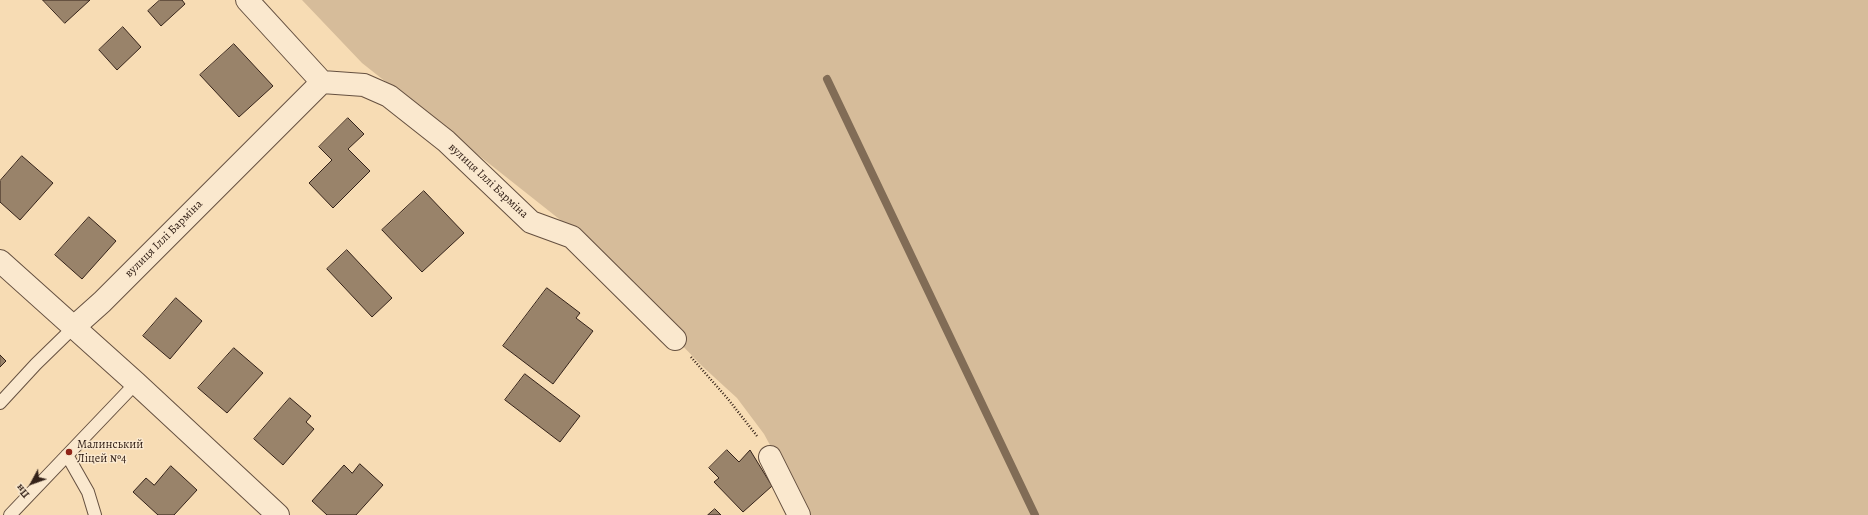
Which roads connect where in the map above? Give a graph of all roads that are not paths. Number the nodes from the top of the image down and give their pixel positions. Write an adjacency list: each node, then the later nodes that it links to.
1 (247, 0): 2 (street)
2 (322, 82): 4 (street, вулиця Іллі Барміна); 5 (street, вулиця Іллі Барміна)
3 (0, 261): 4 (street)
4 (74, 328): 6 (street); 7 (lane)
5 (675, 339)
6 (136, 383): 8 (lane); 12 (street)
7 (0, 403)
8 (67, 455): 10 (lane); 11 (lane)
9 (770, 457): 13 (street)
10 (10, 515)
11 (95, 515)
12 (278, 515)
13 (799, 515)

